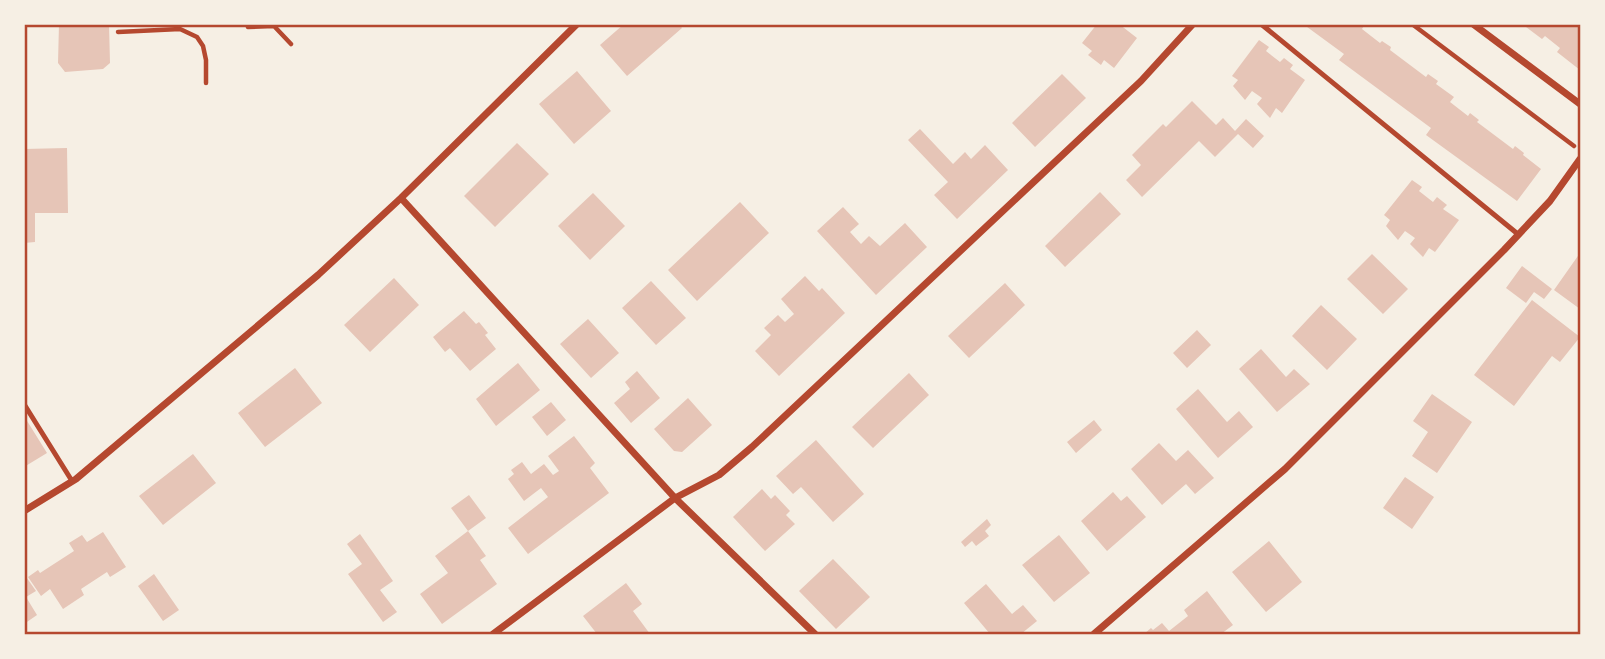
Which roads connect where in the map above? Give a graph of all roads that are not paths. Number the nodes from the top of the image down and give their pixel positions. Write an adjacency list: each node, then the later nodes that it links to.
1 (577, 24): 7 (street)
2 (1193, 24): 11 (street)
3 (1261, 24): 8 (lane)
4 (1473, 24): 5 (street)
5 (1580, 104)
6 (1580, 159): 8 (street)
7 (401, 198): 10 (street); 11 (street)
8 (1519, 235): 15 (street)
9 (24, 404): 10 (lane)
10 (72, 481): 12 (street)
11 (675, 498): 13 (street); 14 (street)
12 (24, 511)
13 (493, 635)
14 (815, 635)
15 (1094, 635)

